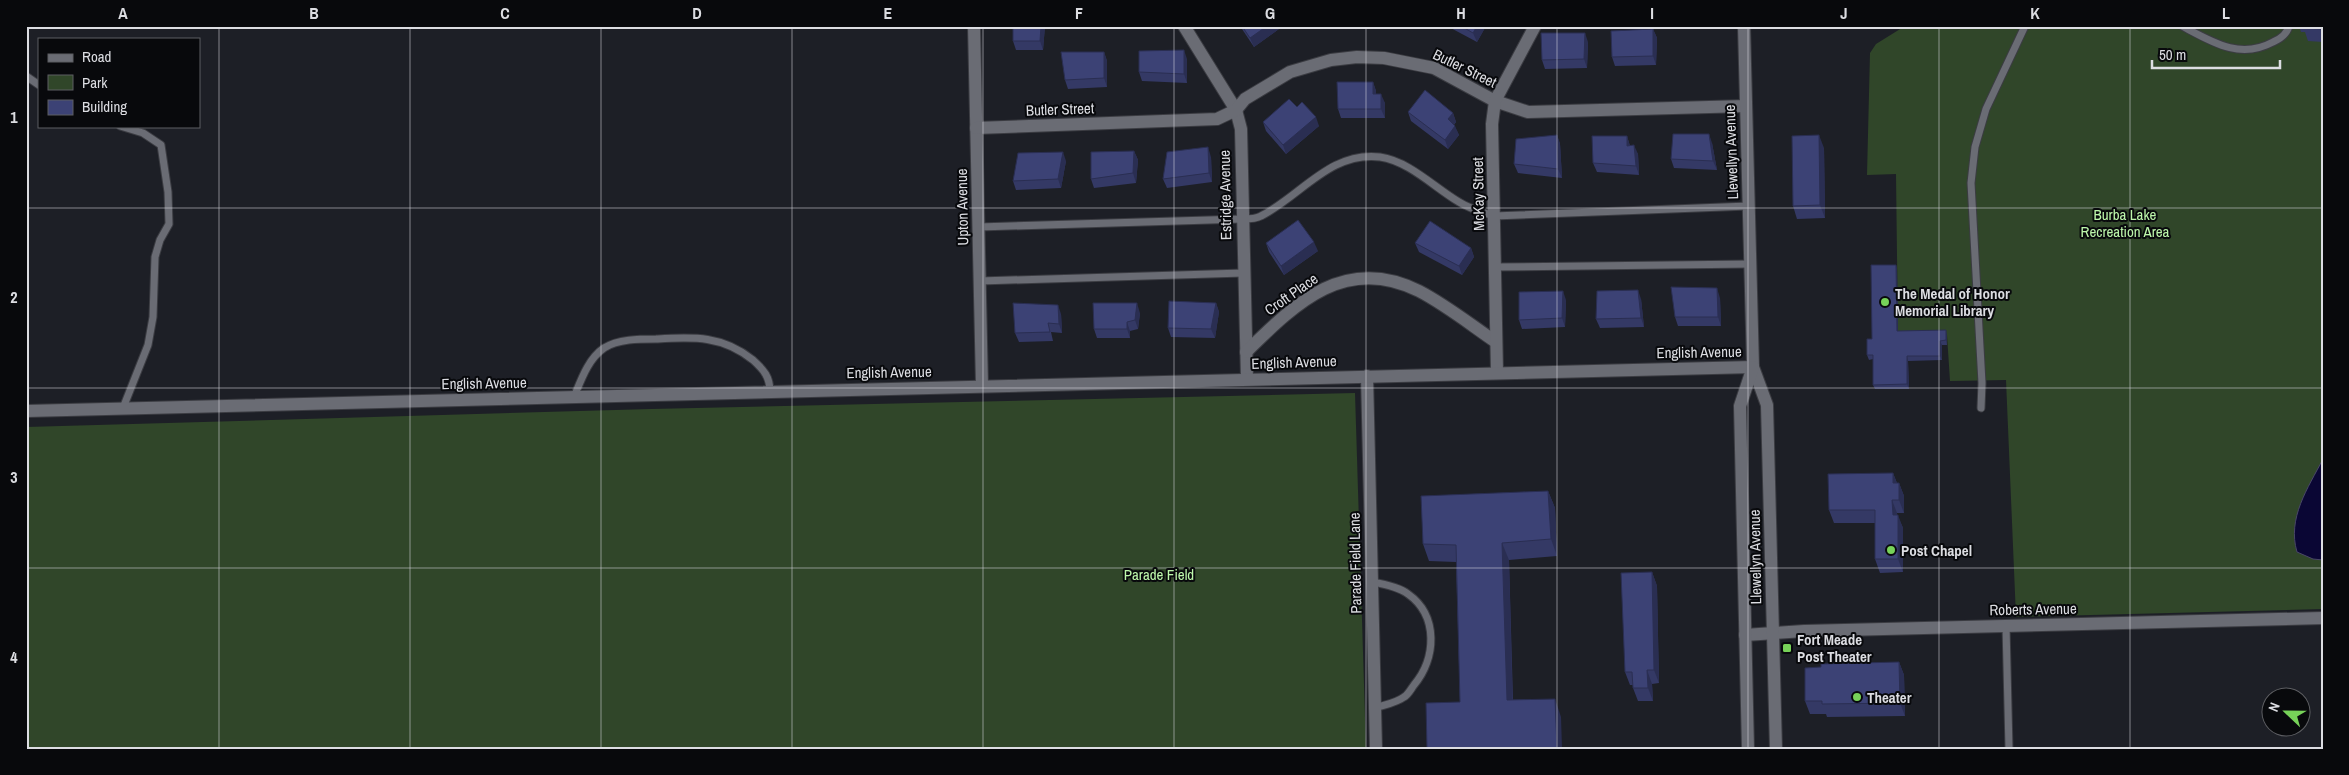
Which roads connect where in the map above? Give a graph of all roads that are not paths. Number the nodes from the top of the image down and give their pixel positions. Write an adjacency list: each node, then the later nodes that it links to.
1 (974, 26): 14 (street, Upton Avenue)
2 (1535, 26): 10 (street, McKay Street)
3 (1744, 26): 11 (street, Llewellyn Avenue)
4 (2025, 26): 33 (lane)
5 (2182, 26): 6 (lane)
6 (2289, 26)
7 (1184, 27): 12 (street, Estridge Avenue)
8 (26, 76): 9 (lane)
9 (38, 83)
10 (1495, 101): 11 (street, Butler Street); 12 (street, Butler Street); 16 (street, McKay Street)
11 (1746, 106): 15 (street, Llewellyn Avenue)
12 (1236, 110): 14 (street, Butler Street); 17 (street, Estridge Avenue)
13 (127, 128): 32 (lane)
14 (976, 128): 18 (street, Upton Avenue)
15 (1749, 206): 16 (lane); 19 (street, Llewellyn Avenue)
16 (1494, 216): 17 (lane); 20 (street, McKay Street)
17 (1242, 220): 18 (lane); 21 (street, Estridge Avenue)
18 (979, 227): 22 (street, Upton Avenue)
19 (1752, 264): 20 (lane); 25 (street, Llewellyn Avenue)
20 (1495, 268): 23 (street, McKay Street)
21 (1243, 273): 22 (lane); 24 (street, Estridge Avenue)
22 (980, 281): 29 (street, Upton Avenue)
23 (1496, 342): 24 (street, Croft Place); 26 (street, McKay Street)
24 (1246, 352): 28 (street, Estridge Avenue)
25 (1753, 367): 26 (street, English Avenue); 38 (street, Llewellyn Avenue); 39 (street, Llewellyn Avenue)
26 (1497, 372): 27 (street, English Avenue)
27 (1367, 376): 28 (street, English Avenue); 35 (street, Parade Field Lane)
28 (1247, 379): 29 (street, English Avenue)
29 (982, 386): 30 (street, English Avenue)
30 (770, 392): 31 (street, English Avenue); 31 (lane)
31 (574, 396): 32 (street, English Avenue)
32 (123, 408): 34 (street, English Avenue)
33 (1981, 408)
34 (26, 411)
35 (1372, 582): 40 (street, Parade Field Lane); 40 (lane)
36 (2323, 618): 37 (street, Roberts Avenue)
37 (2006, 626): 38 (street, Roberts Avenue); 44 (lane)
38 (1773, 633): 39 (street, Roberts Avenue); 43 (street, Llewellyn Avenue)
39 (1745, 635): 42 (street, Llewellyn Avenue)
40 (1375, 708): 41 (street, Parade Field Lane)
41 (1376, 749)
42 (1748, 749)
43 (1776, 749)
44 (2009, 749)

